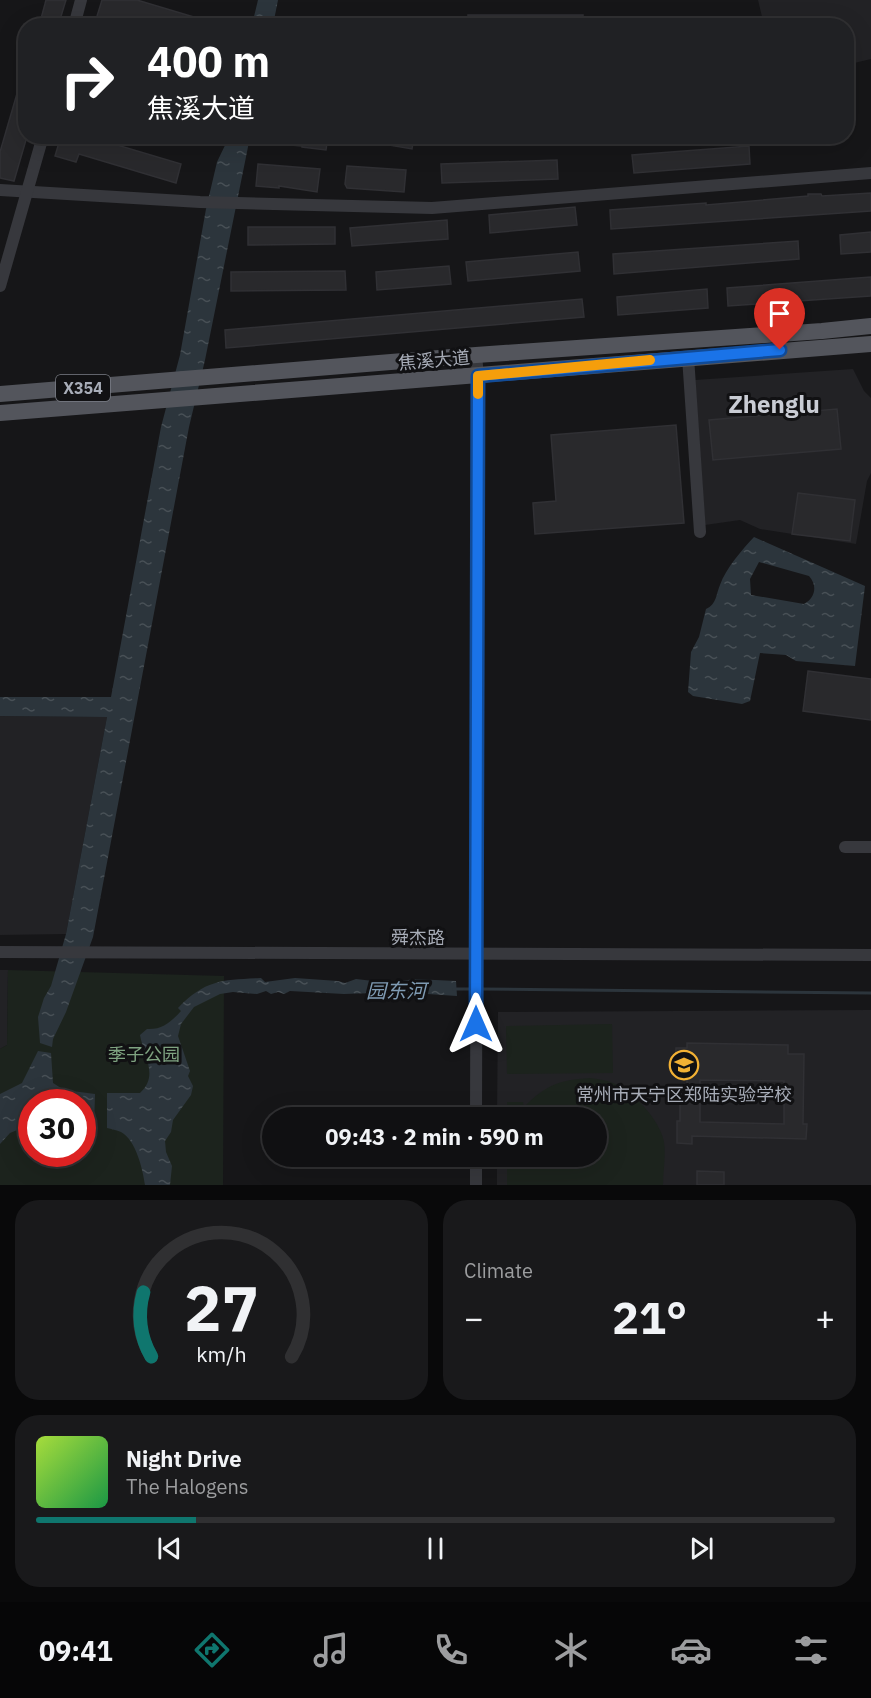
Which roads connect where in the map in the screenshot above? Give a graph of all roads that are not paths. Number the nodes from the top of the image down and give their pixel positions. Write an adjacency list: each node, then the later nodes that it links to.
1 (81, 0): 2 (street)
2 (76, 18)
3 (41, 144): 6 (street)
4 (871, 173): 6 (street)
5 (0, 190): 6 (street)
6 (28, 190): 7 (street)
7 (0, 286)
8 (871, 326): 10 (main road, 焦溪大道 / X354)
9 (871, 344): 11 (main road, 焦溪大道 / X354)
10 (476, 355): 12 (street); 13 (main road, 焦溪大道 / X354)
11 (688, 357): 12 (main road, 焦溪大道 / X354); 15 (street)
12 (478, 376): 14 (main road, 焦溪大道 / X354); 19 (street)
13 (0, 394)
14 (0, 413)
15 (700, 532)
16 (845, 847): 17 (street)
17 (871, 847)
18 (0, 952): 19 (street, 舜杰路)
19 (477, 955): 20 (street, 舜杰路); 21 (street)
20 (871, 955)
21 (476, 1107)
22 (476, 1167): 23 (street)
23 (476, 1185)

